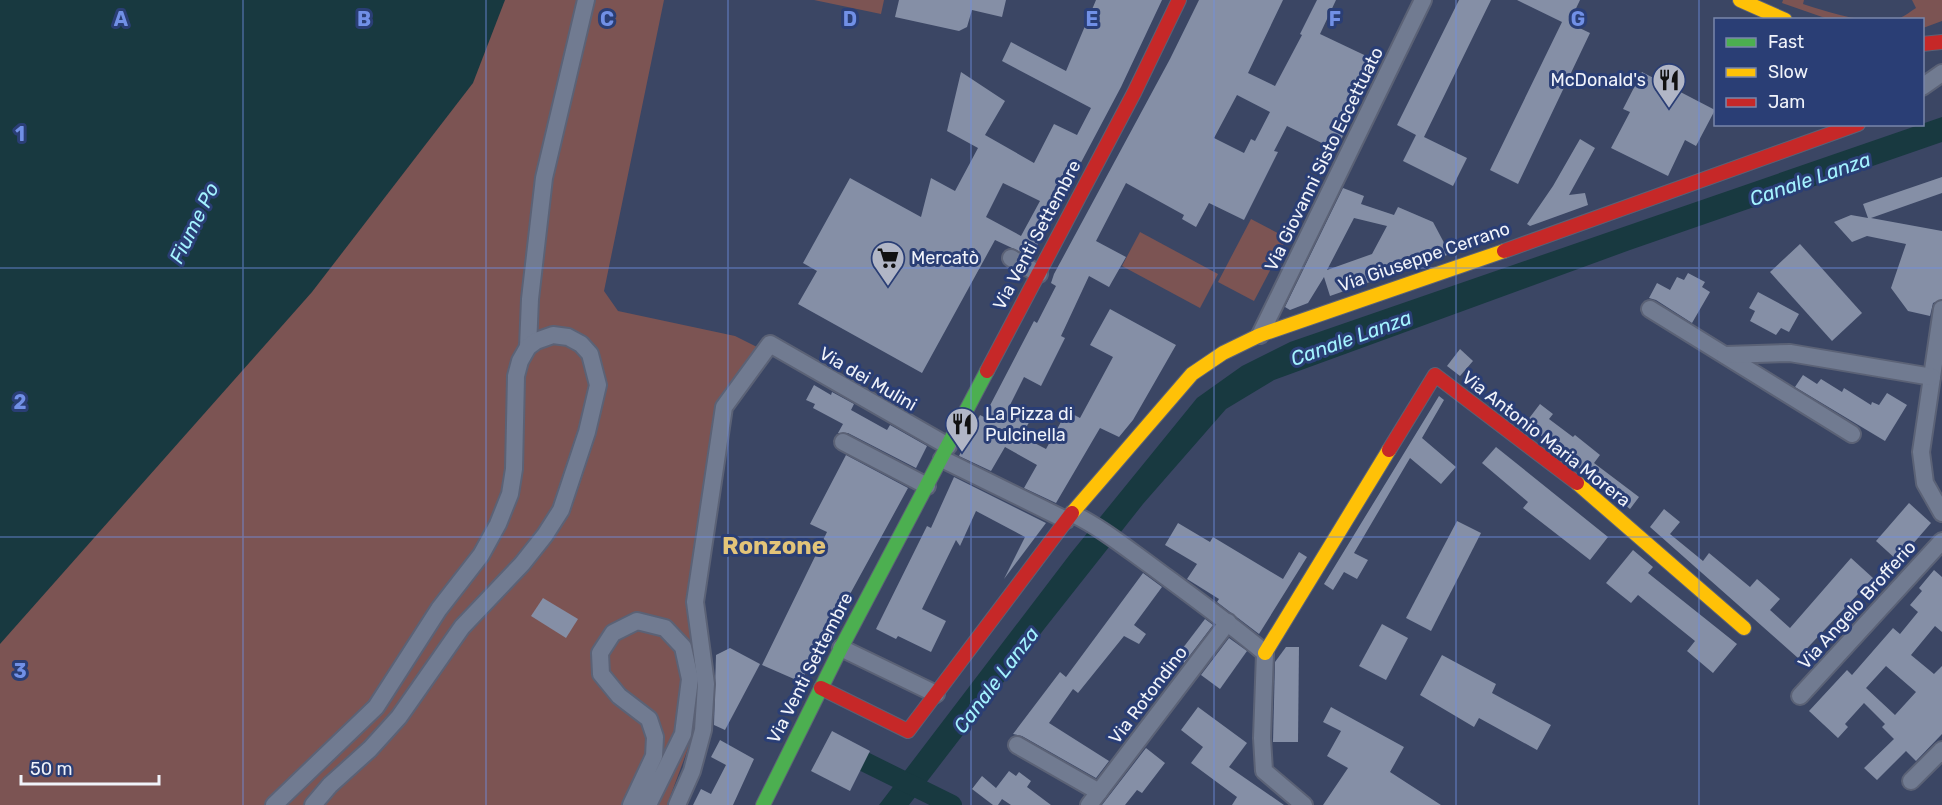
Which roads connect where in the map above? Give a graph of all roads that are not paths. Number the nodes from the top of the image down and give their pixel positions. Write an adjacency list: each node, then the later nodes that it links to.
1 (586, 0): 14 (street)
2 (1179, 0): 10 (street, Via Venti Settembre)
3 (1423, 0): 13 (street, Via Giovanni Sisto Eccettuato)
4 (1740, 0): 5 (street)
5 (1780, 18)
6 (1942, 73): 7 (street)
7 (1924, 86)
8 (1852, 126): 13 (street, Via Giuseppe Cerrano)
9 (1011, 258): 10 (street)
10 (1039, 274): 19 (street, Via Venti Settembre)
11 (1650, 309): 15 (street)
12 (1942, 309): 16 (street)
13 (1260, 334): 22 (street, Via Giuseppe Cerrano)
14 (528, 346): 35 (street); 36 (street)
15 (1725, 355): 16 (street); 17 (street)
16 (1932, 377): 21 (street)
17 (1852, 434)
18 (843, 442): 20 (street)
19 (945, 452): 20 (street, Via Venti Settembre); 22 (street); 39 (street, Via dei Mulini)
20 (927, 486): 26 (street, Via Venti Settembre)
21 (1942, 513)
22 (1075, 518): 24 (street); 29 (street, Via Giuseppe Cerrano)
23 (1942, 541): 30 (street, Via Angelo Brofferio)
24 (1227, 622): 27 (street); 34 (street, Via Rotondino)
25 (1744, 628): 27 (street, Via Antonio Maria Morera)
26 (841, 648): 28 (street, Via Venti Settembre); 29 (street)
27 (1265, 653): 41 (street)
28 (821, 688): 29 (street, Via Giuseppe Cerrano); 40 (street, Via Venti Settembre)
29 (936, 694)
30 (1800, 696)
31 (1017, 746): 34 (street, Via Rotondino)
32 (1942, 750): 33 (street)
33 (1911, 781)
34 (1094, 799)
35 (274, 805)
36 (313, 805)
37 (631, 805): 38 (street)
38 (648, 805)
39 (677, 805)
40 (763, 805)
41 (1304, 805)

